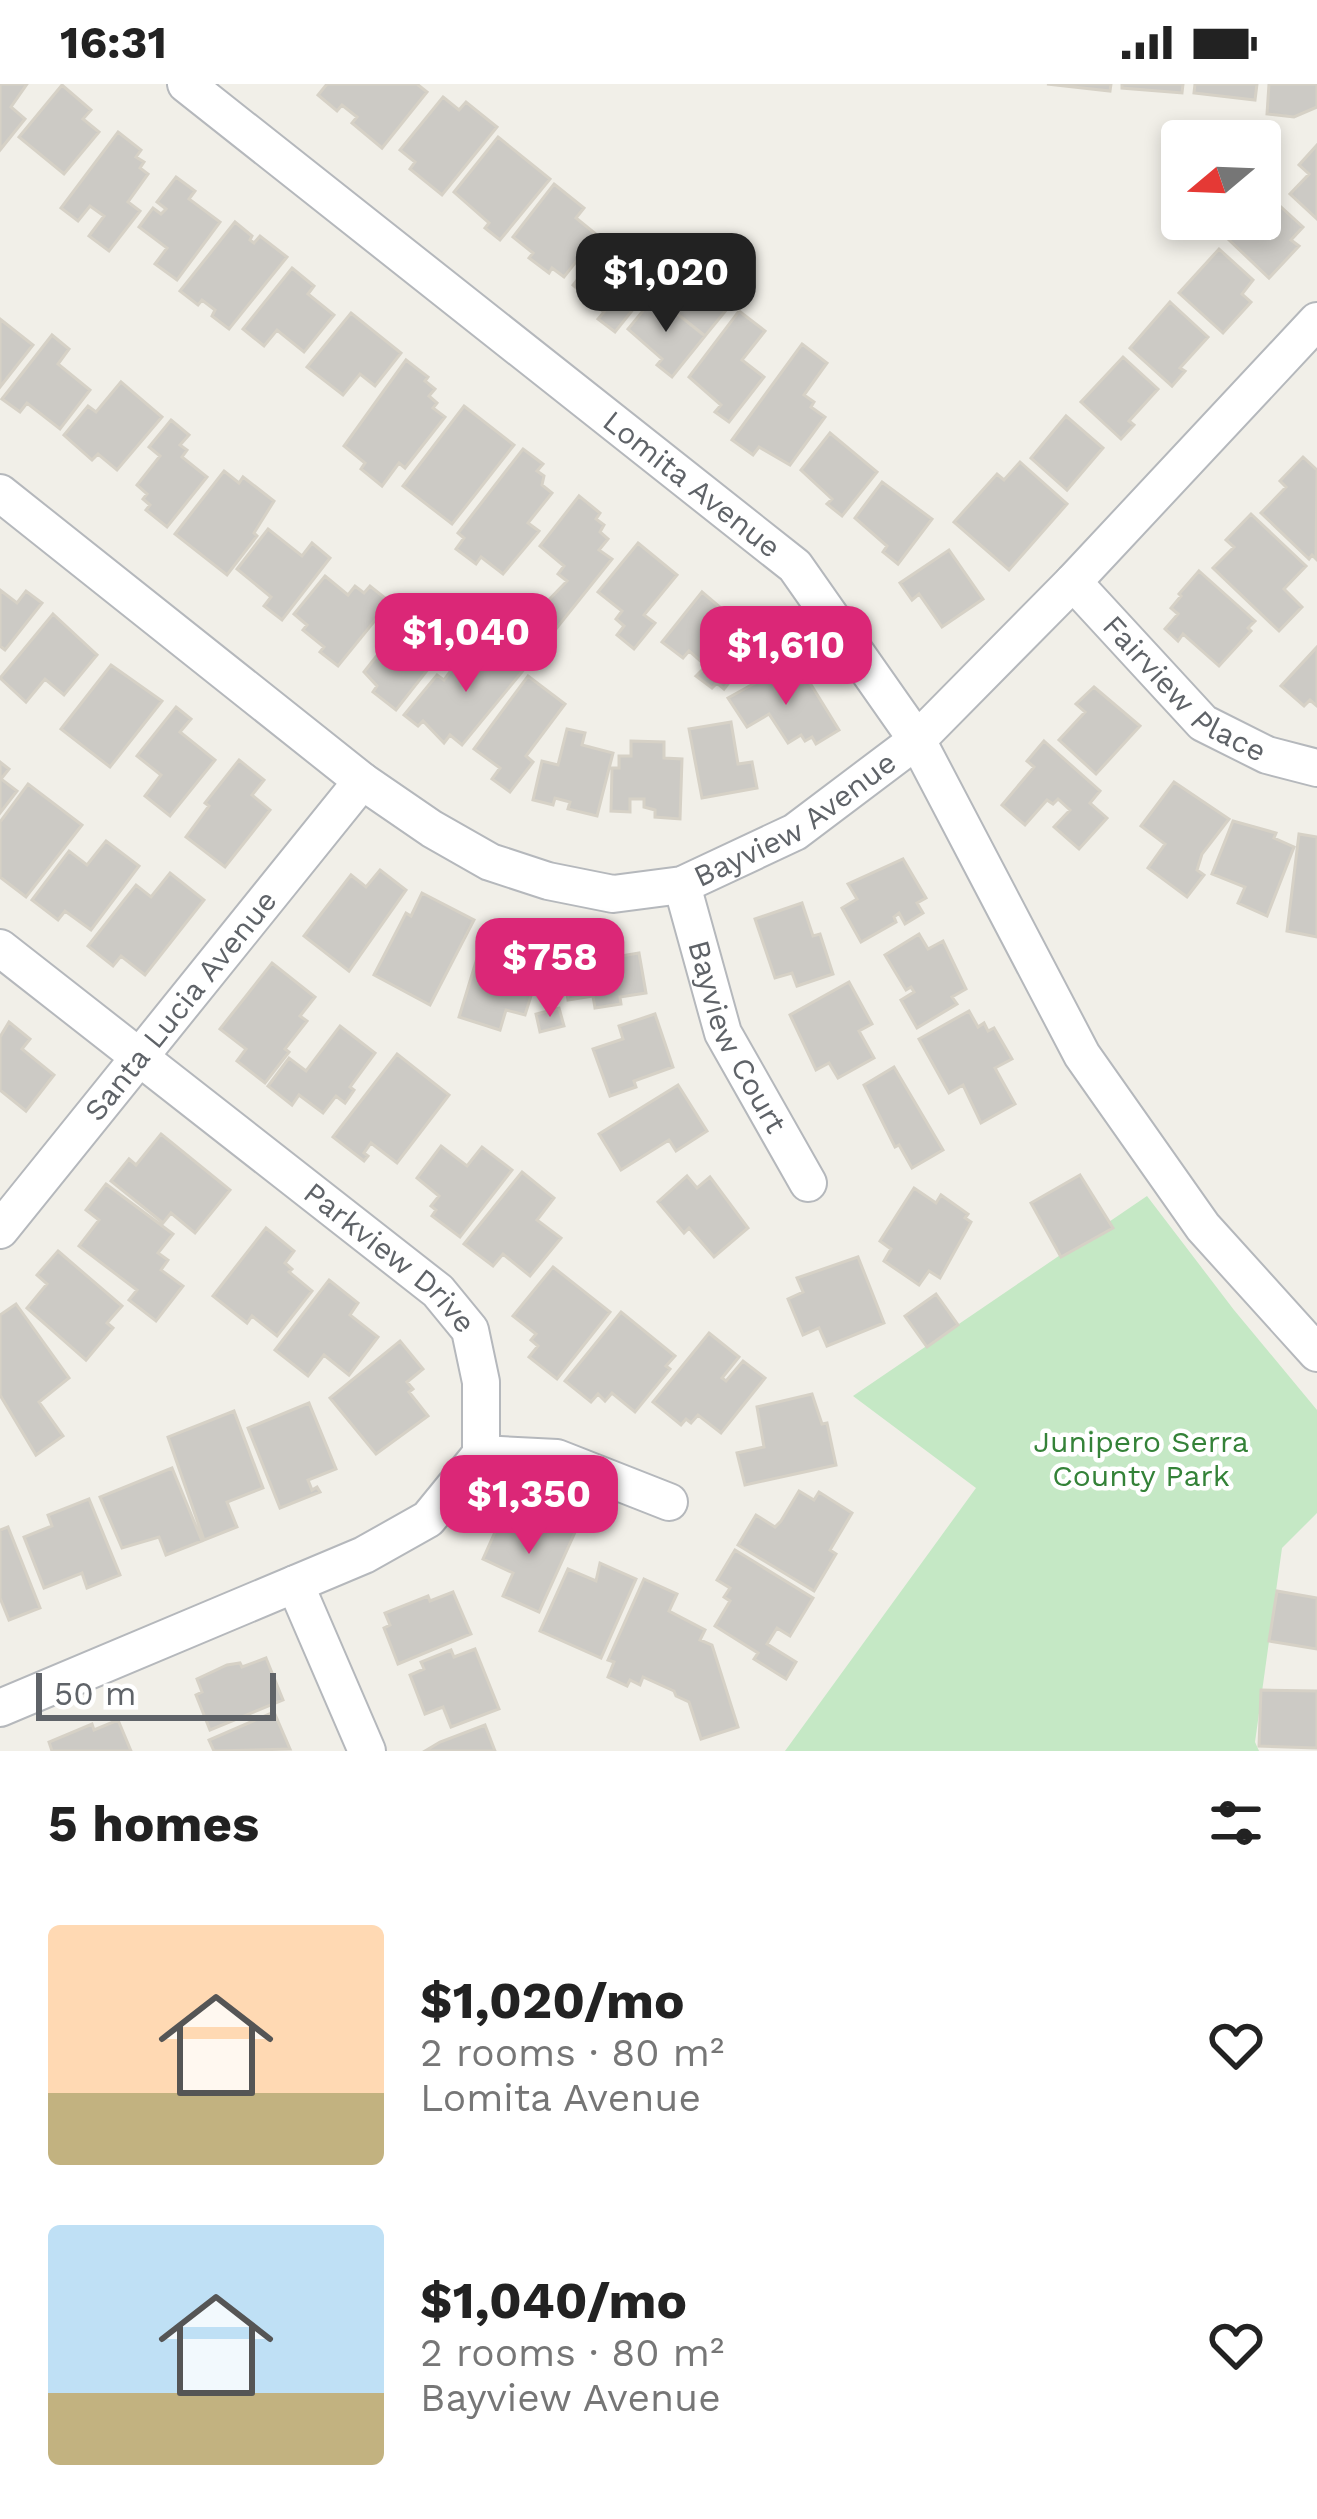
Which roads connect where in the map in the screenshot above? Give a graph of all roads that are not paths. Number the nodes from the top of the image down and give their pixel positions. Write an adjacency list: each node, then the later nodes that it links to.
1 (186, 84): 5 (street, Lomita Avenue)
2 (1317, 321): 4 (street, Bayview Avenue)
3 (0, 493): 7 (street, Bayview Avenue)
4 (1073, 582): 5 (street, Bayview Avenue); 6 (street, Fairview Place)
5 (917, 740): 8 (street, Bayview Avenue); 13 (street, Lomita Avenue)
6 (1317, 768)
7 (362, 782): 8 (street, Bayview Avenue); 10 (street, Santa Lucia Avenue)
8 (682, 885): 11 (street, Bayview Court)
9 (0, 947): 10 (street, Parkview Drive)
10 (138, 1058): 12 (street, Santa Lucia Avenue); 14 (street, Parkview Drive)
11 (808, 1183)
12 (0, 1230)
13 (1317, 1353)
14 (481, 1454): 15 (street); 16 (street)
15 (669, 1502)
16 (296, 1584): 17 (street); 18 (street)
17 (0, 1708)
18 (368, 1751)

